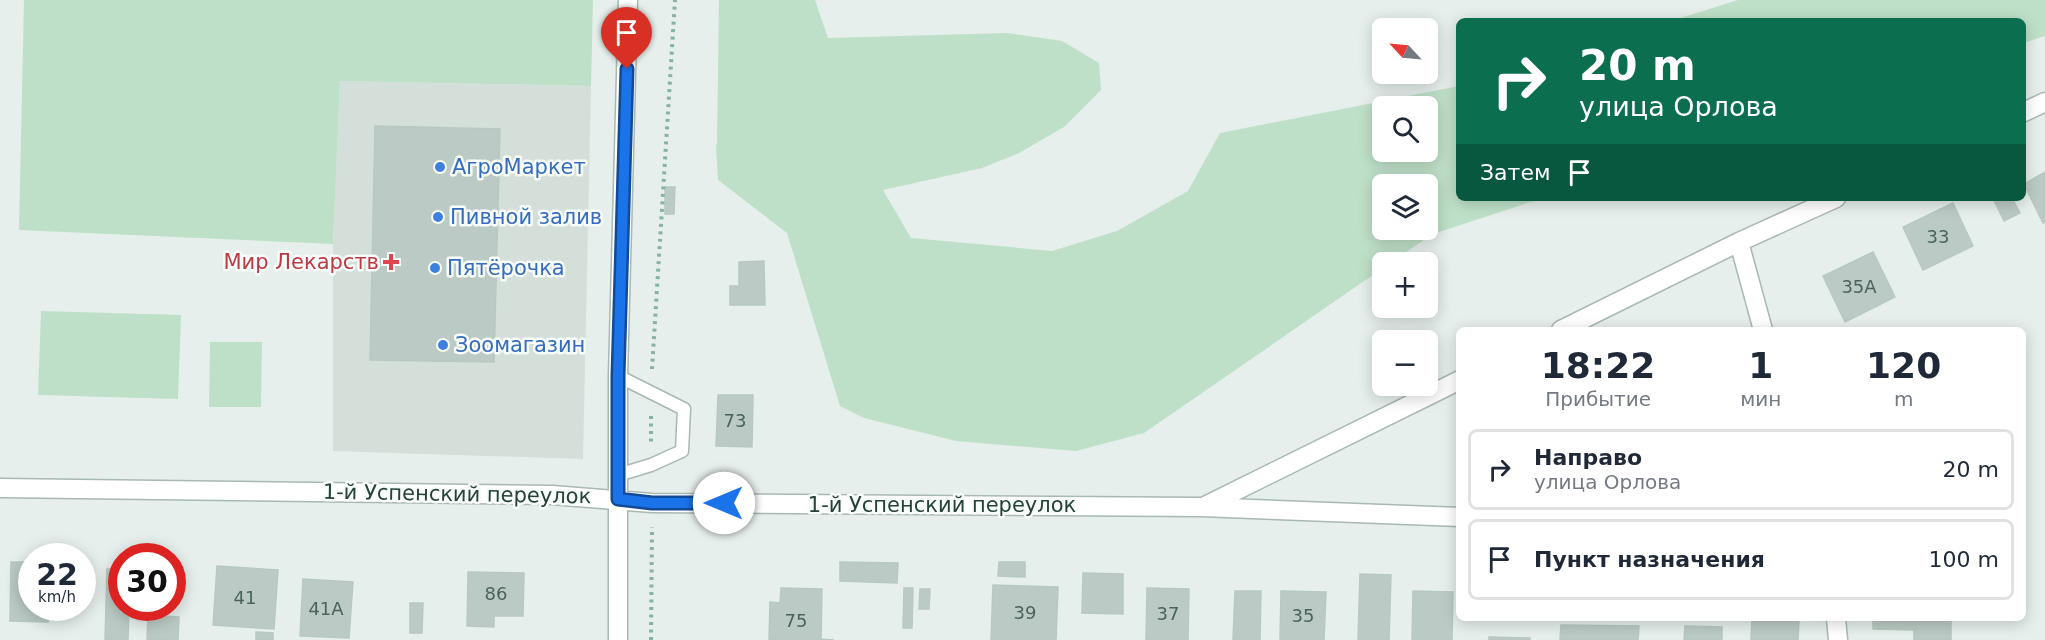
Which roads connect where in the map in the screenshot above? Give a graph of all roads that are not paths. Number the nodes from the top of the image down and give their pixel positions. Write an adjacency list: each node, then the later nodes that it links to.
1 (628, 0): 8 (street)
2 (2045, 102): 3 (street)
3 (2026, 111)
4 (1829, 201): 5 (street)
5 (1739, 242): 6 (street); 7 (street)
6 (1567, 327)
7 (1762, 327)
8 (618, 376): 10 (street); 10 (lane)
9 (1456, 382): 13 (street, 1-й Успенский переулок)
10 (618, 475): 12 (street)
11 (0, 488): 12 (street, 1-й Успенский переулок)
12 (618, 499): 13 (street, 1-й Успенский переулок); 16 (street)
13 (1201, 507): 14 (street, 1-й Успенский переулок)
14 (1456, 518)
15 (1836, 621): 17 (street)
16 (618, 640)
17 (1838, 640)

